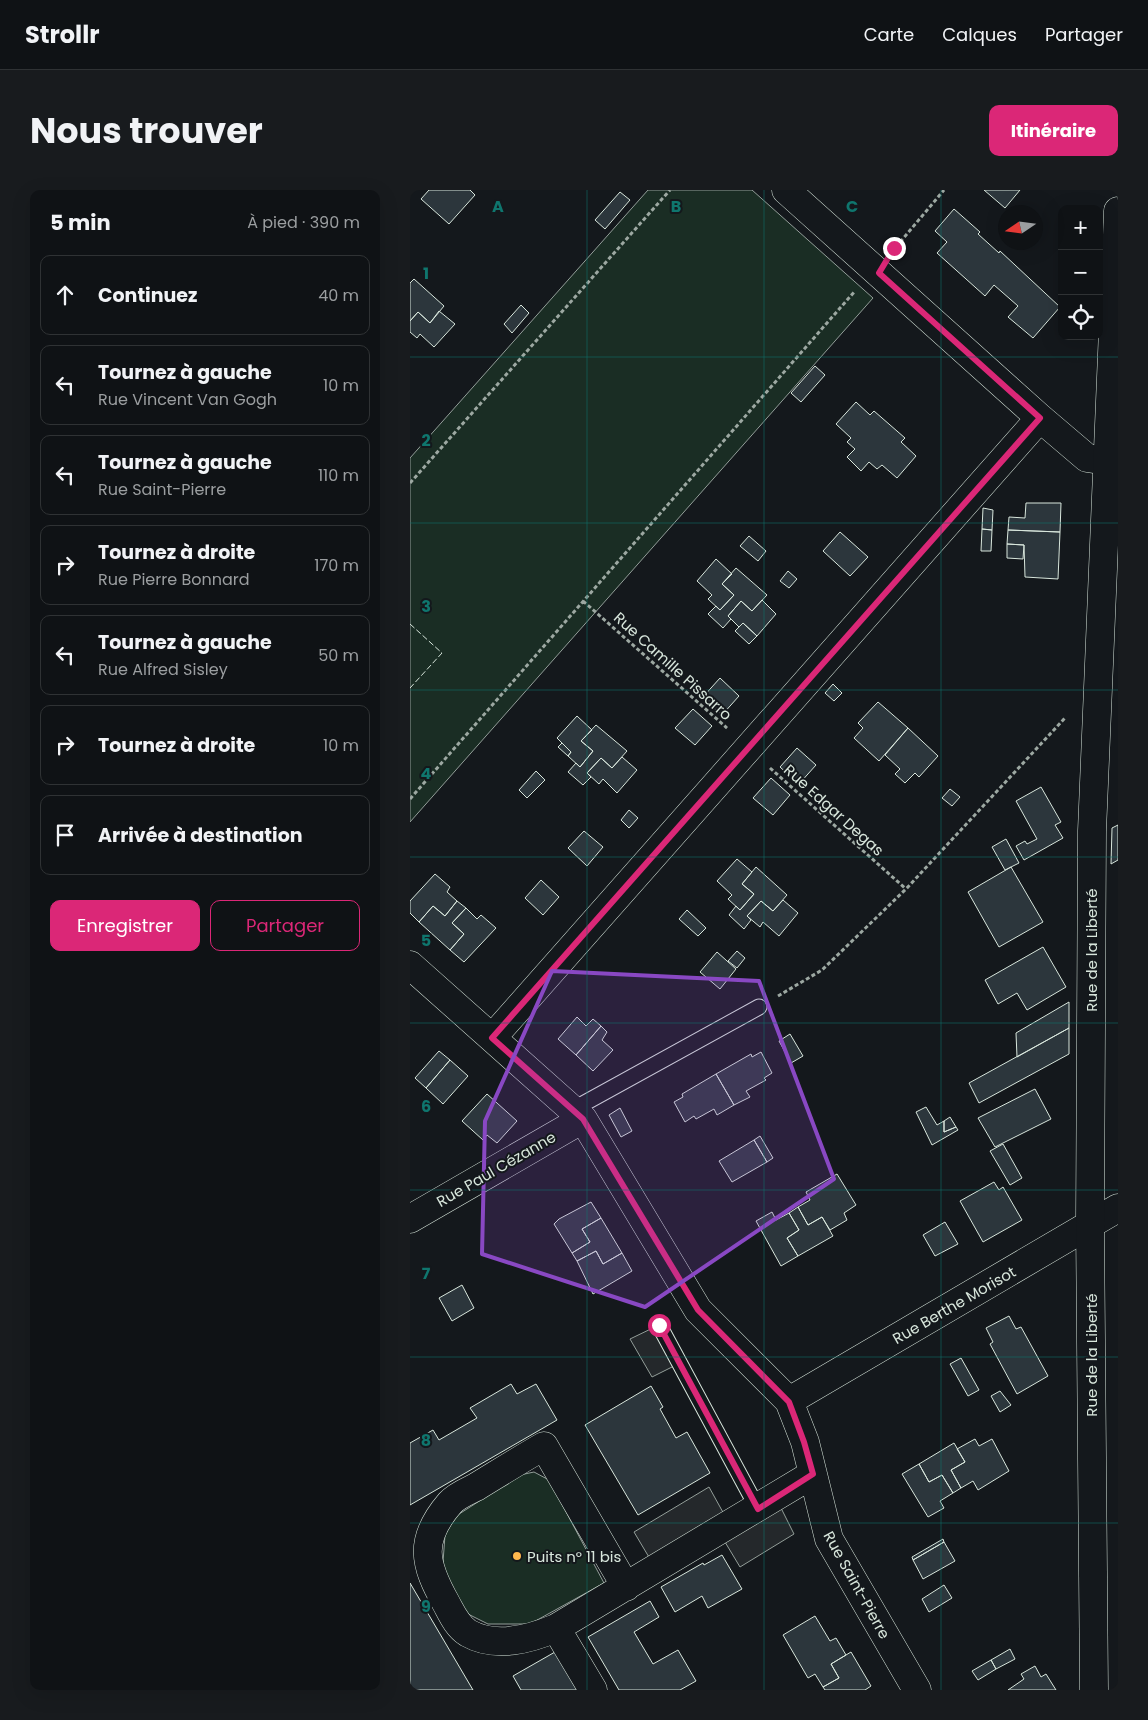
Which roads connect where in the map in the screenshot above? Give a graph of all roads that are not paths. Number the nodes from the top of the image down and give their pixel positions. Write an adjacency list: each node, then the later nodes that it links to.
1 (786, 190): 3 (street)
2 (1118, 211): 4 (street, Rue de la Liberté)
3 (1040, 418): 4 (street); 8 (street)
4 (1107, 461): 5 (street, Rue de la Liberté)
5 (1112, 501): 12 (street, Rue de la Liberté)
6 (410, 965): 8 (street, Rue Saint-Pierre)
7 (759, 1007): 9 (lane)
8 (492, 1038): 9 (street, Rue Saint-Pierre)
9 (578, 1114): 11 (street, Rue Paul Cézanne); 14 (street, Rue Saint-Pierre)
10 (1118, 1208): 12 (street, Rue Berthe Morisot)
11 (410, 1219)
12 (1090, 1224): 14 (street, Rue Berthe Morisot); 21 (street, Rue de la Liberté)
13 (659, 1325): 16 (lane)
14 (789, 1402): 15 (street, Rue Saint-Pierre)
15 (813, 1474): 16 (street); 20 (street, Rue Saint-Pierre)
16 (758, 1509): 17 (street)
17 (626, 1587): 18 (street); 18 (street)
18 (556, 1628): 19 (street)
19 (593, 1690)
20 (916, 1690)
21 (1094, 1690)

